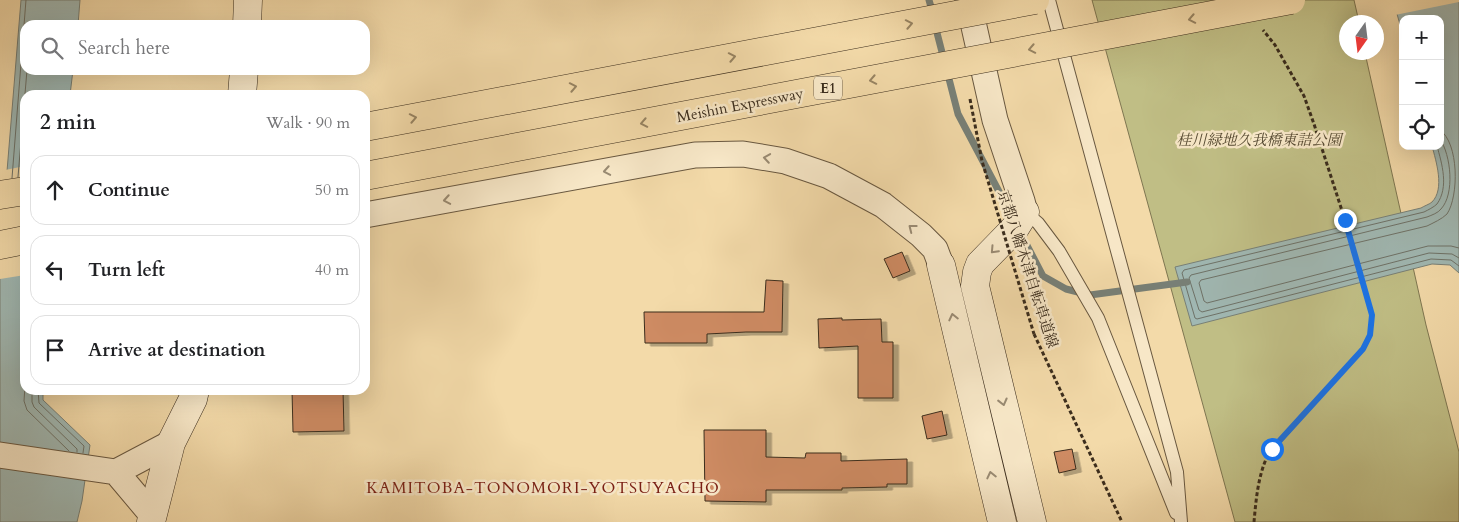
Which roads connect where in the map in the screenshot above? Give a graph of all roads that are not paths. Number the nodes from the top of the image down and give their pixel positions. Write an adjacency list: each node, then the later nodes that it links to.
1 (248, 0): 6 (street)
2 (968, 0): 13 (street)
3 (1035, 0): 9 (highway, one-way to 3, bridge)
4 (1049, 0): 25 (lane)
5 (1291, 0): 10 (highway, Meishin Expressway / E1, one-way to 10, bridge)
6 (247, 20)
7 (244, 75): 8 (street)
8 (242, 90)
9 (370, 126)
10 (370, 175)
11 (20, 192): 12 (highway)
12 (0, 196)
13 (1025, 212): 24 (street, one-way to 24); 25 (lane)
14 (370, 214): 17 (street, one-way to 14)
15 (20, 241): 16 (highway)
16 (0, 245)
17 (941, 265): 23 (street, one-way to 17)
18 (194, 395): 19 (street)
19 (170, 443): 21 (street); 22 (street)
20 (0, 455): 21 (street)
21 (116, 472): 22 (street)
22 (152, 519)
23 (1002, 522)
24 (1032, 522)
25 (1180, 522)

